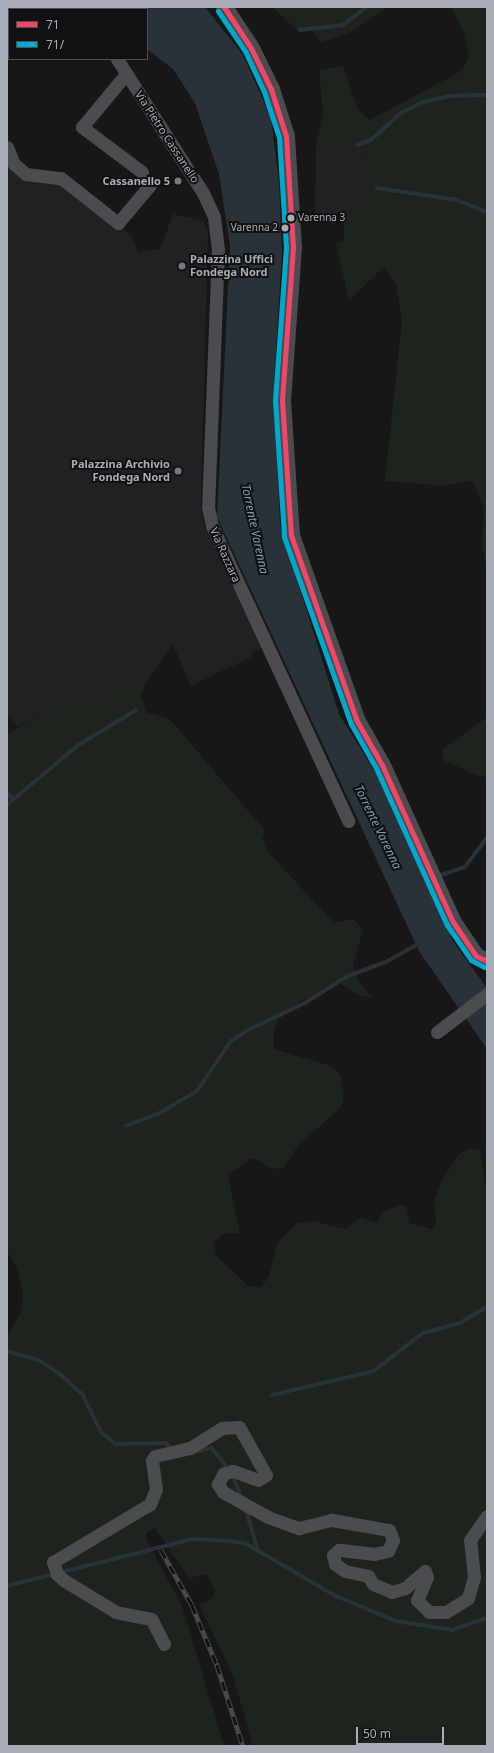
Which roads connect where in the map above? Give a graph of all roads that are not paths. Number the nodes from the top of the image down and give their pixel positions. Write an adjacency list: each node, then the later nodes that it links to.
1 (224, 7): 9 (street)
2 (118, 60): 3 (street, Via Pietro Cassanello)
3 (126, 74): 5 (street); 7 (street, Via Pietro Cassanello)
4 (7, 147): 6 (street)
5 (142, 172)
6 (150, 185)
7 (214, 217): 8 (street, Via Razzara)
8 (348, 821)
9 (487, 961)
10 (487, 994): 11 (street)
11 (437, 1032)
12 (487, 1516): 13 (street)
13 (164, 1644)

